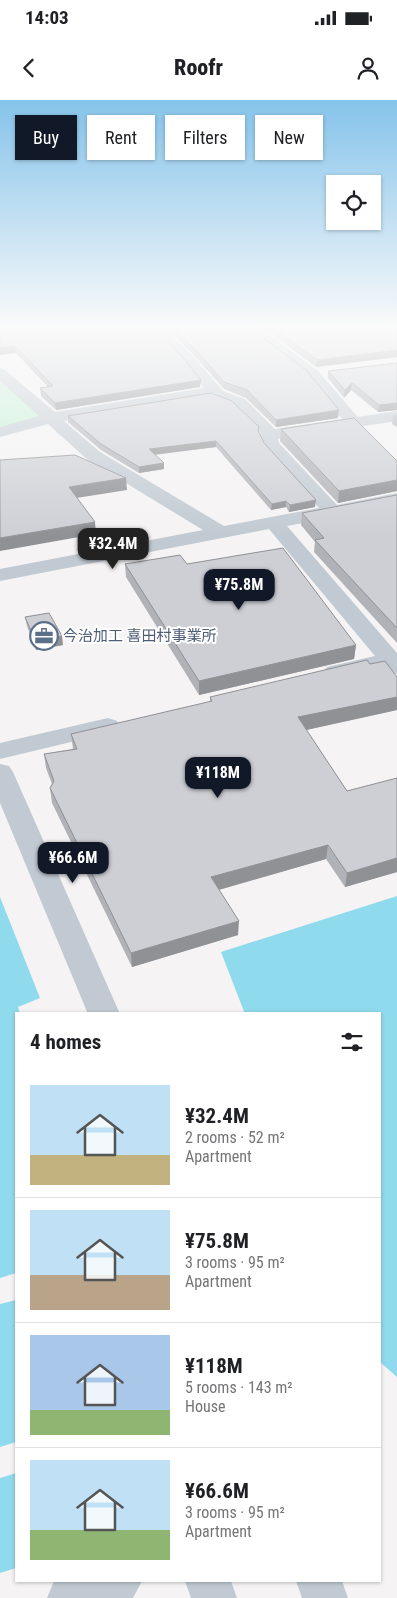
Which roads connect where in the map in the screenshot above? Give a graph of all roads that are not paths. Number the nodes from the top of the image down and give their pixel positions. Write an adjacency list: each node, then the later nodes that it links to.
1 (26, 396): 6 (street)
2 (190, 396): 6 (street)
3 (224, 396): 9 (street)
4 (331, 396): 7 (street)
5 (397, 416): 7 (street)
6 (51, 418): 8 (street); 13 (street)
7 (354, 423): 9 (street)
8 (0, 432)
9 (271, 434): 11 (street)
10 (397, 499): 11 (street)
11 (332, 510): 12 (street)
12 (273, 522): 13 (street); 15 (street)
13 (220, 532): 14 (street)
14 (0, 575)
15 (394, 663): 16 (street)
16 (313, 677)
17 (130, 721): 18 (street)
18 (0, 751)
19 (0, 772): 20 (street)
20 (103, 1012)
21 (116, 1582): 24 (street)
22 (208, 1582): 25 (street)
23 (319, 1582): 26 (street)
24 (70, 1598)
25 (214, 1598)
26 (326, 1598)

